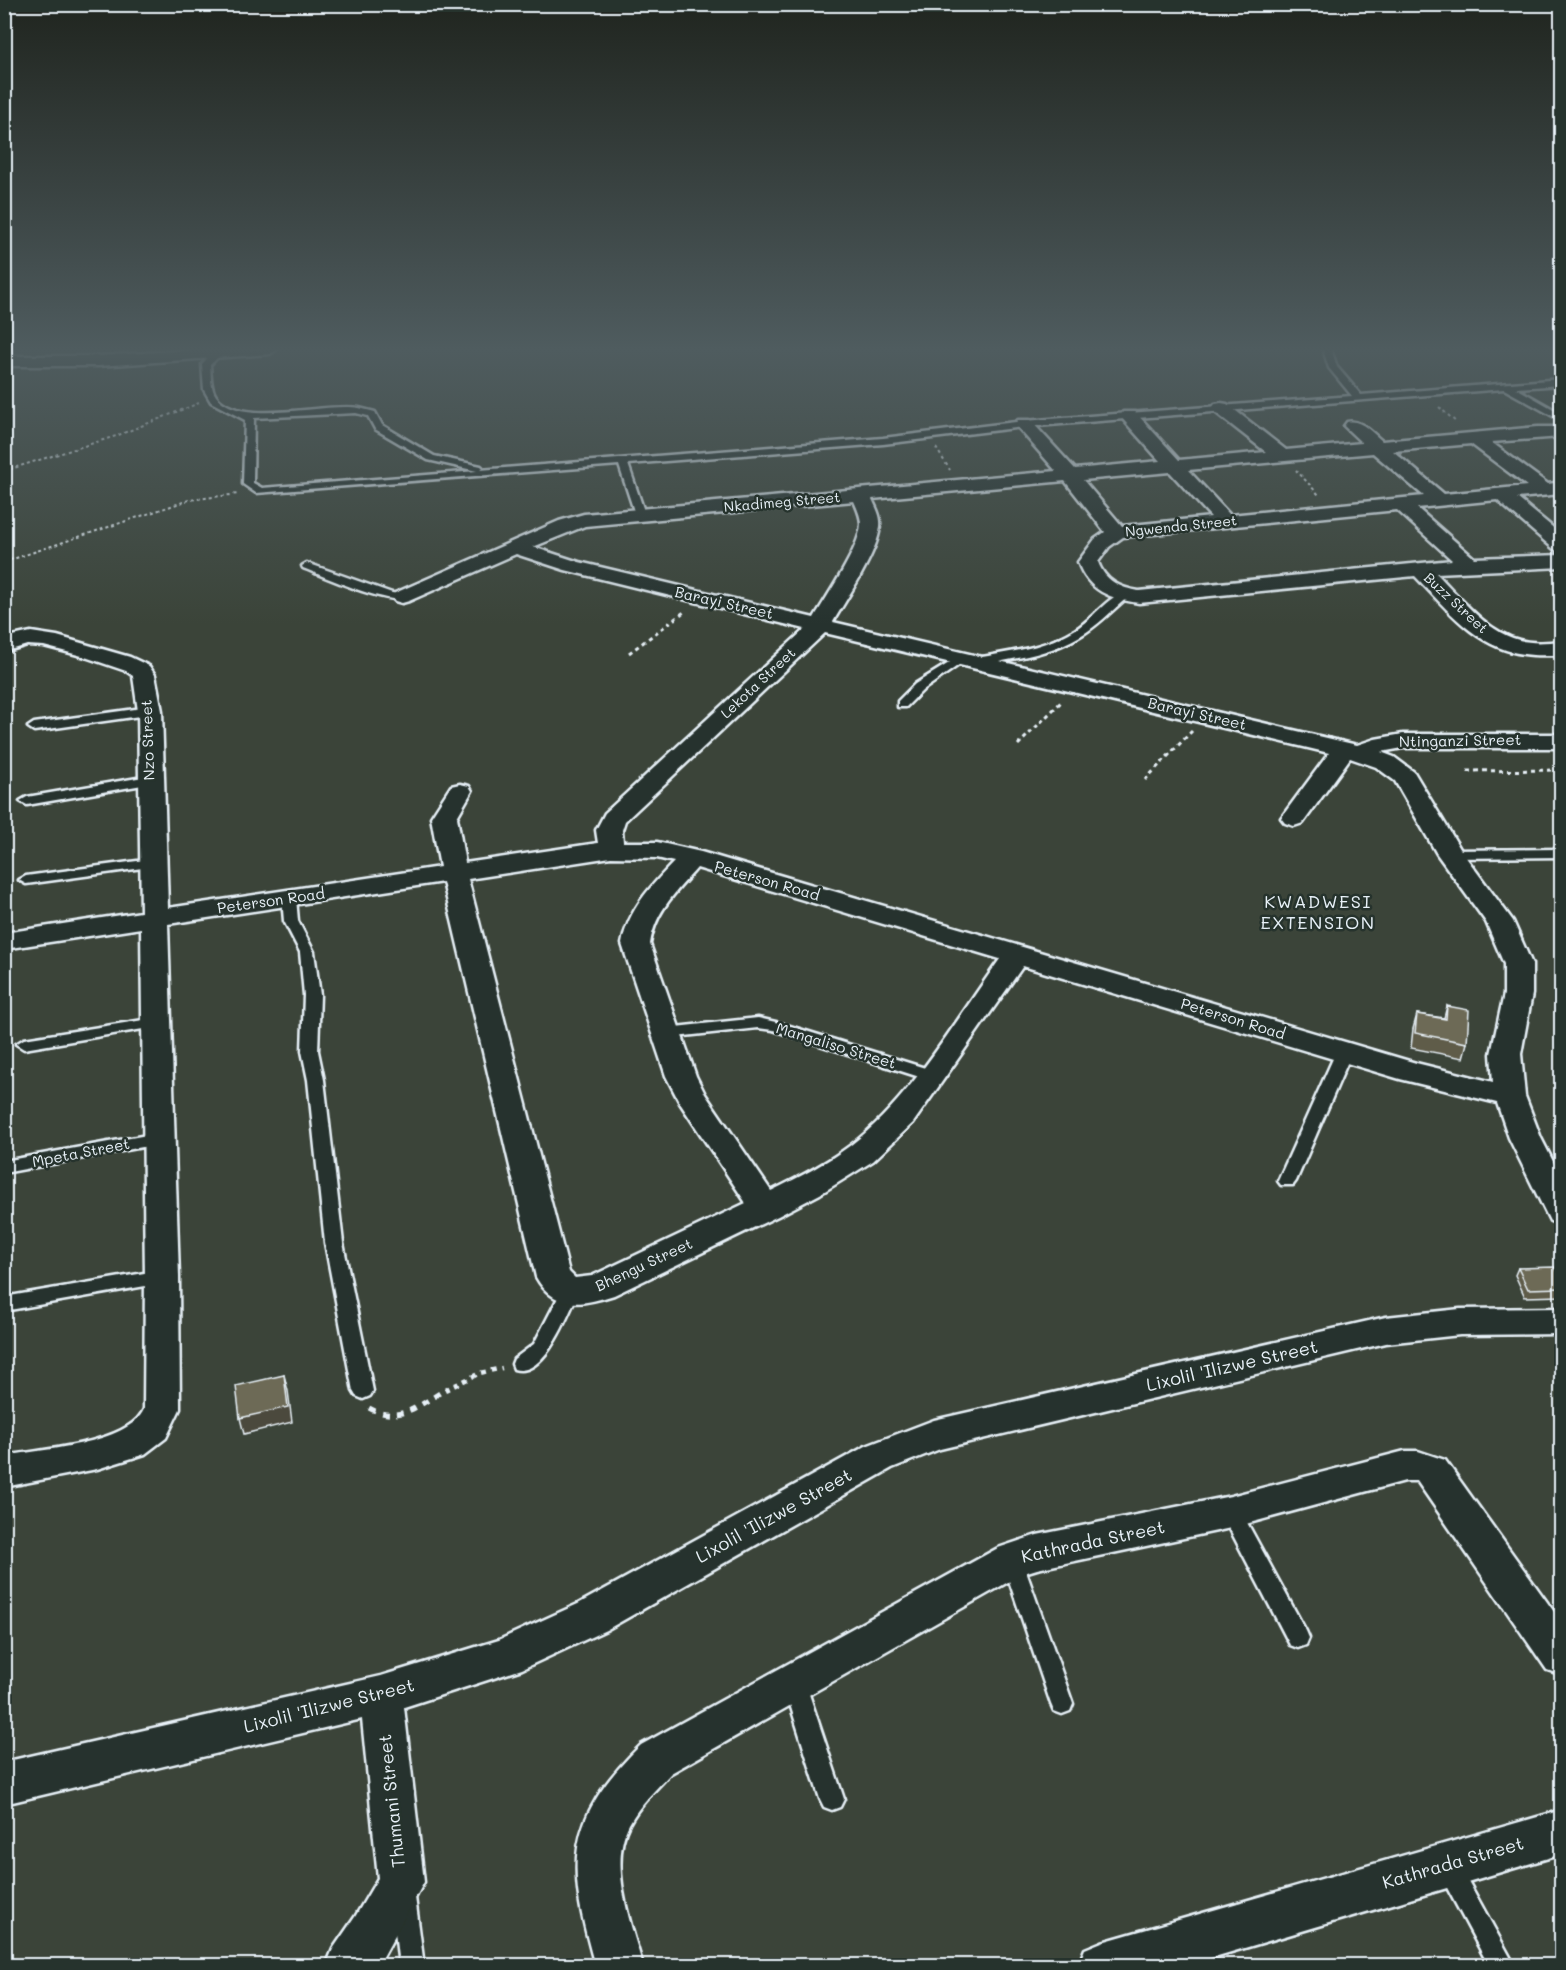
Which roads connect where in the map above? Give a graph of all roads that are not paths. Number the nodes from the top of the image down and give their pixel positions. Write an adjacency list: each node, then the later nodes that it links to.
1 (249, 441): 14 (lane)
2 (402, 441): 14 (lane)
3 (875, 441): 12 (lane)
4 (1039, 441): 15 (street)
5 (1152, 441): 13 (street)
6 (1264, 441): 11 (street)
7 (1371, 441): 10 (street)
8 (1443, 441): 10 (street, Nkadimeg Street)
9 (1480, 441): 16 (street)
10 (1378, 447): 11 (street, Nkadimeg Street); 19 (street)
11 (1284, 456): 13 (street, Nkadimeg Street)
12 (622, 461): 14 (lane); 21 (lane)
13 (1175, 466): 15 (street, Nkadimeg Street); 22 (street)
14 (493, 471)
15 (1070, 475): 18 (street, Nkadimeg Street); 23 (street)
16 (1552, 488): 17 (street, Ngwenda Street)
17 (1500, 493): 19 (street, Ngwenda Street); 24 (street)
18 (861, 495): 21 (street, Nkadimeg Street); 32 (street, Lekota Street)
19 (1440, 500): 20 (street, Ngwenda Street)
20 (1401, 504): 22 (street, Ngwenda Street); 27 (street)
21 (640, 514): 25 (street, Nkadimeg Street)
22 (1225, 521): 23 (street, Ngwenda Street)
23 (1118, 532): 30 (street, Ngwenda Street)
24 (1562, 546)
25 (517, 548): 31 (street, Nkadimeg Street); 32 (street, Barayi Street)
26 (1562, 561): 27 (street, Ngwenda Street)
27 (1469, 564): 29 (street, Ngwenda Street)
28 (307, 566): 31 (lane)
29 (1421, 570): 30 (street, Ngwenda Street); 34 (street, Buzz Street)
30 (1124, 595): 35 (lane)
31 (402, 597)
32 (822, 626): 35 (street, Barayi Street); 45 (street, Lekota Street)
33 (4, 646): 37 (street, Nzo Street)
34 (1562, 648)
35 (969, 660): 36 (lane); 40 (street, Barayi Street)
36 (902, 704)
37 (150, 711): 38 (lane); 41 (street, Nzo Street)
38 (34, 727)
39 (1562, 741): 40 (street, Ntinganzi Street)
40 (1352, 751): 44 (street); 47 (street, Barayi Street)
41 (150, 780): 43 (lane); 49 (street, Nzo Street)
42 (460, 791): 50 (street)
43 (27, 801)
44 (1294, 818)
45 (611, 849): 48 (street, Peterson Road); 50 (street, Peterson Road)
46 (1562, 853): 47 (lane)
47 (1450, 854): 61 (street, Barayi Street)
48 (692, 858): 55 (street, Peterson Road); 57 (street)
49 (152, 862): 51 (lane); 53 (street, Nzo Street)
50 (454, 874): 52 (street, Peterson Road); 68 (street)
51 (26, 880)
52 (289, 898): 53 (street, Peterson Road); 72 (lane)
53 (153, 918): 54 (street, Peterson Road); 56 (street)
54 (4, 941)
55 (1017, 954): 59 (street, Peterson Road); 60 (street, Bhengu Street)
56 (156, 1023): 58 (lane); 62 (street)
57 (666, 1033): 60 (lane, Mangaliso Street); 65 (street)
58 (24, 1044)
59 (1344, 1052): 61 (street, Peterson Road); 64 (lane)
60 (932, 1076): 65 (street, Bhengu Street)
61 (1510, 1096): 66 (street, Barayi Street)
62 (158, 1138): 63 (lane, Mpeta Street); 67 (street)
63 (4, 1167)
64 (1287, 1181)
65 (766, 1208): 68 (street, Bhengu Street)
66 (1562, 1213)
67 (162, 1277): 69 (lane); 73 (street)
68 (570, 1291): 71 (lane)
69 (4, 1304)
70 (1562, 1321): 79 (street, Lixolil 'Ilizwe Street)
71 (520, 1364)
72 (363, 1391)
73 (4, 1472)
74 (1231, 1512): 75 (street, Kathrada Street); 76 (lane); 77 (street, Kathrada Street)
75 (1012, 1560): 78 (street, Kathrada Street); 80 (lane)
76 (1298, 1638)
77 (1562, 1657)
78 (794, 1682): 82 (lane); 88 (street, Kathrada Street)
79 (381, 1695): 81 (street, Lixolil 'Ilizwe Street); 85 (street, Thumani Street)
80 (1062, 1704)
81 (4, 1783)
82 (832, 1798)
83 (1562, 1832): 84 (street, Kathrada Street)
84 (1447, 1865): 89 (street, Kathrada Street); 90 (lane)
85 (401, 1882): 86 (street, Thumani Street); 87 (lane)
86 (350, 1965)
87 (412, 1965)
88 (619, 1965)
89 (1102, 1965)
90 (1503, 1965)

